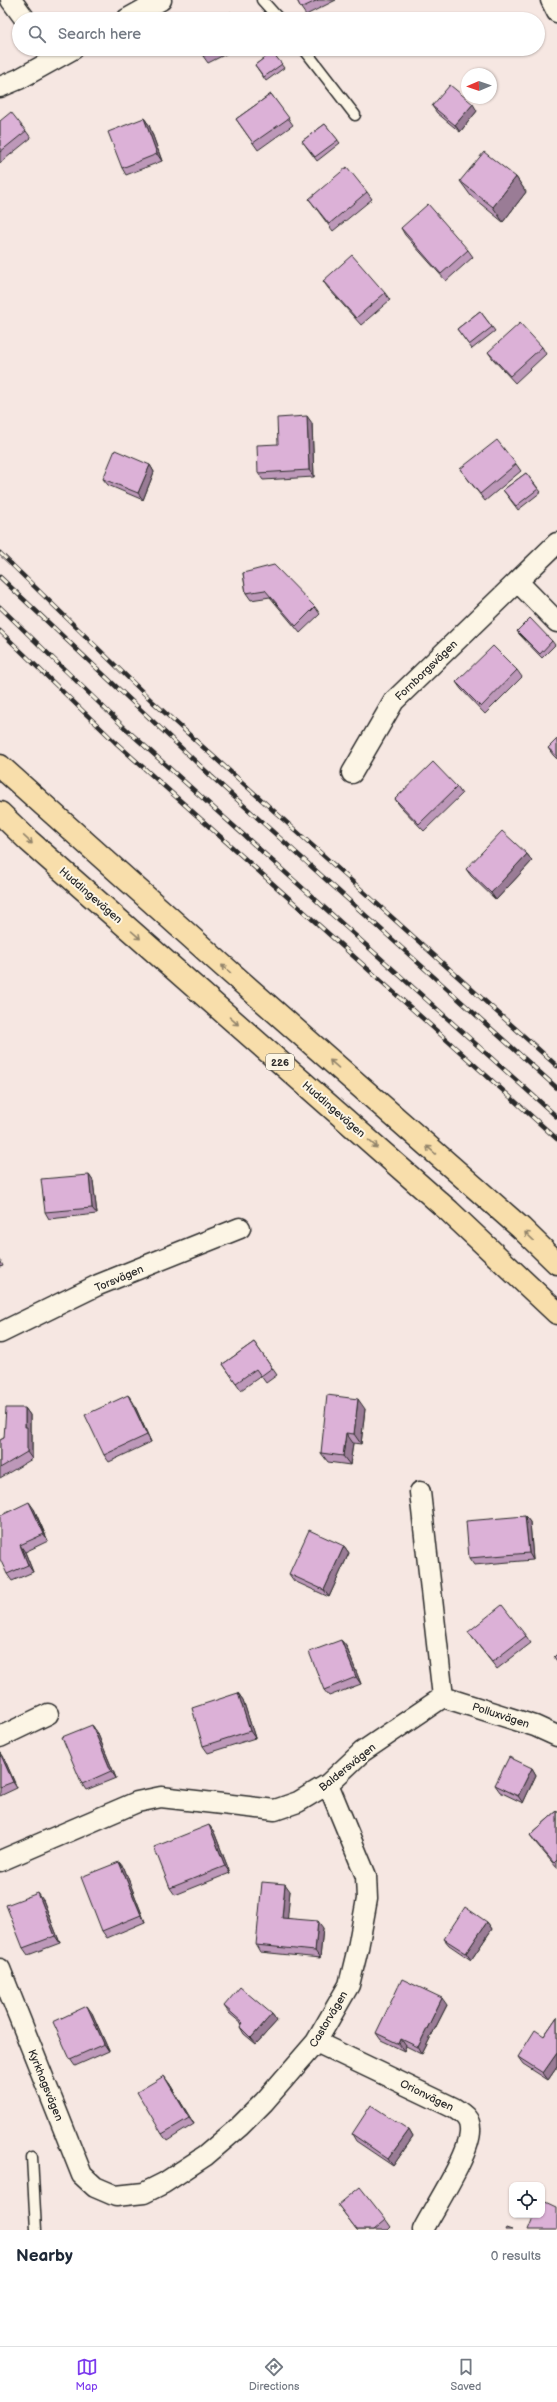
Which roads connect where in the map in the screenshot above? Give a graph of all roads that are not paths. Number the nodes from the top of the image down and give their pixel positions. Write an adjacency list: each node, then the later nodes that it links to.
1 (11, 0): 5 (street)
2 (160, 0): 6 (street)
3 (262, 0): 7 (lane)
4 (551, 0): 8 (street)
5 (20, 12)
6 (139, 12)
7 (273, 12)
8 (557, 12)
9 (48, 56): 11 (street)
10 (309, 56): 12 (lane)
11 (0, 87)
12 (355, 115)
13 (557, 543): 14 (street, Fornborgsvägen)
14 (518, 582): 15 (street); 17 (street, Fornborgsvägen)
15 (557, 622)
16 (0, 766): 20 (main road, one-way to 16)
17 (352, 773)
18 (0, 812): 21 (main road, Huddingevägen / 226, one-way to 21)
19 (240, 1228): 22 (street, Torsvägen)
20 (557, 1263)
21 (557, 1313)
22 (0, 1332)
23 (420, 1492): 24 (street)
24 (443, 1697): 26 (street, Polluxvägen); 28 (street, Baldersvägen)
25 (48, 1714): 27 (street)
26 (557, 1736)
27 (0, 1737)
28 (328, 1784): 29 (street, Baldersvägen); 31 (street, Castorvägen)
29 (0, 1861)
30 (0, 1969): 33 (street, Kyrkhagsvägen)
31 (316, 2042): 33 (street, Castorvägen); 35 (street, Orionvägen)
32 (32, 2157): 34 (lane)
33 (104, 2192)
34 (36, 2230)
35 (423, 2230)

